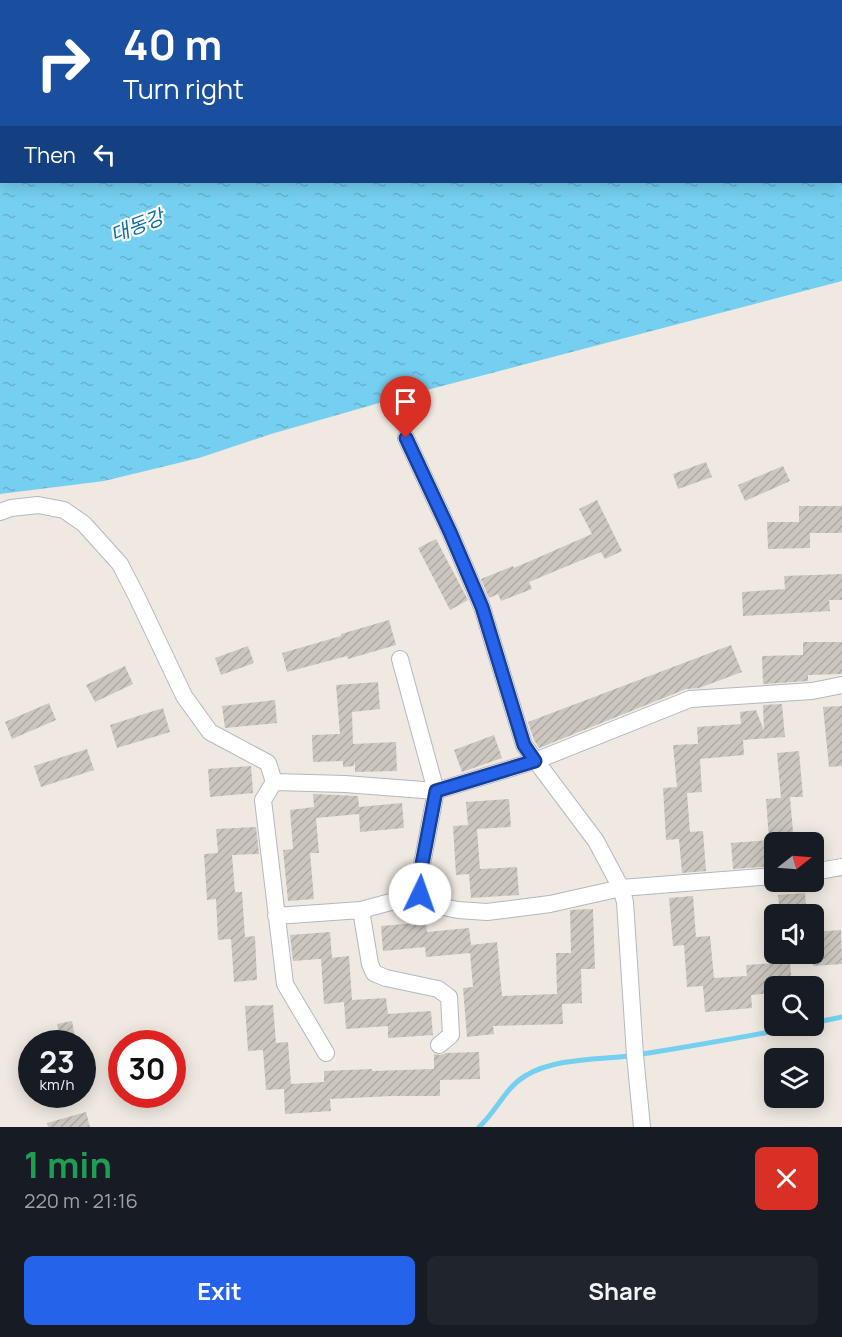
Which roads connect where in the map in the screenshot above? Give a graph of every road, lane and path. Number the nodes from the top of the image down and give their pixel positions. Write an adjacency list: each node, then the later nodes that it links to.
1 (406, 438): 5 (street)
2 (0, 513): 6 (street)
3 (400, 659): 7 (street)
4 (842, 685): 5 (street)
5 (535, 761): 7 (street); 11 (street)
6 (274, 782): 7 (street); 14 (street)
7 (436, 791): 12 (street)
8 (842, 867): 9 (street)
9 (824, 870)
10 (764, 877): 11 (street)
11 (621, 888): 12 (street); 17 (street)
12 (420, 894): 13 (street)
13 (361, 910): 14 (street); 15 (street)
14 (276, 916): 16 (street)
15 (439, 1045)
16 (326, 1053)
17 (642, 1127)

